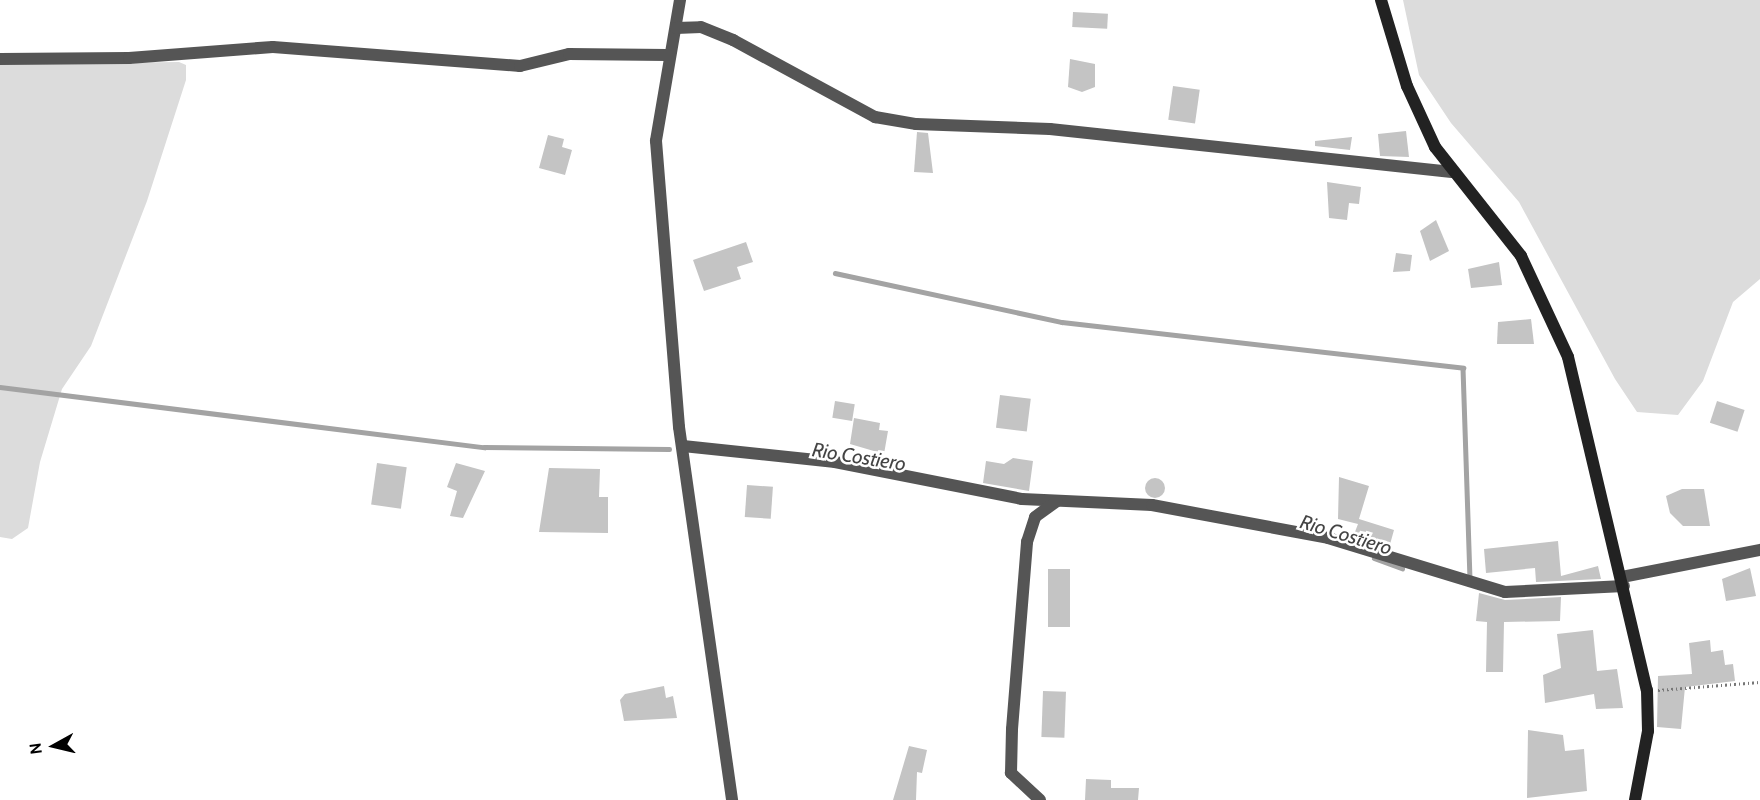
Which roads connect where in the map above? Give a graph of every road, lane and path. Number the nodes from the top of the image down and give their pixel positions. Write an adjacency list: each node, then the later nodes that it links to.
1 (680, 0): 3 (street)
2 (1381, 0): 6 (main road)
3 (676, 28): 4 (street); 6 (street)
4 (667, 55): 5 (street); 7 (street)
5 (0, 58)
6 (1452, 172): 10 (main road)
7 (683, 446): 8 (street); 13 (street)
8 (1058, 501): 10 (street); 14 (street)
9 (1760, 550): 10 (street)
10 (1623, 581): 12 (main road)
11 (1760, 682): 12 (path)
12 (1647, 690): 15 (main road)
13 (732, 800)
14 (1040, 800)
15 (1635, 800)

